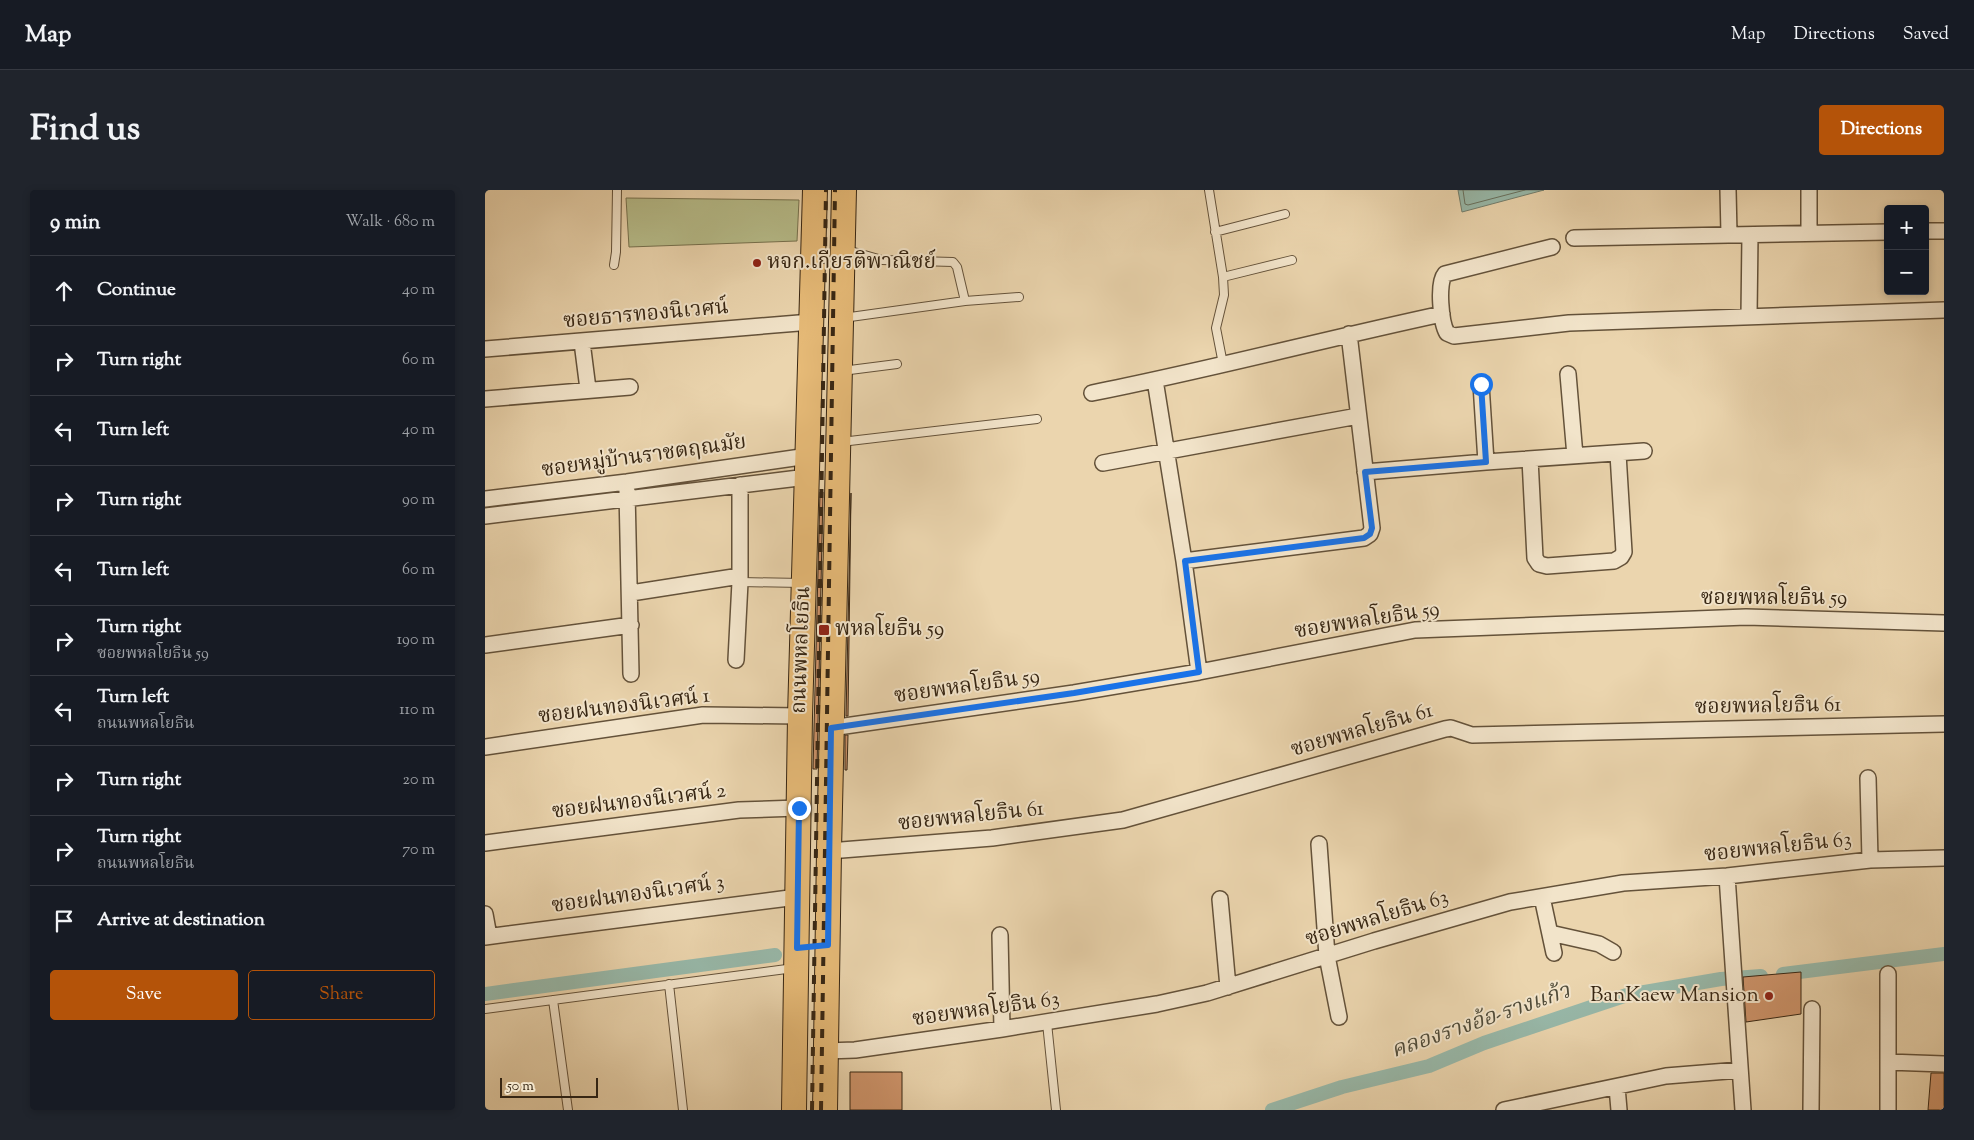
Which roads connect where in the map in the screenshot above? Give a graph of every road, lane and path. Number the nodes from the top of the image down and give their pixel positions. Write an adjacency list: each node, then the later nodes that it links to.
1 (617, 190): 19 (lane)
2 (815, 190): 27 (main road, ถนนพหลโยธิน)
3 (843, 190): 17 (main road, ถนนพหลโยธิน)
4 (1209, 190): 10 (lane)
5 (1727, 190): 13 (street)
6 (1809, 190): 12 (street)
7 (1285, 214): 10 (lane)
8 (1929, 231): 9 (street)
9 (1944, 231)
10 (1215, 232): 20 (lane)
11 (1884, 232): 12 (street)
12 (1809, 233): 14 (street)
13 (1729, 234): 14 (street); 15 (street)
14 (1750, 235): 25 (street)
15 (1574, 238)
16 (1552, 247): 24 (street)
17 (842, 248): 22 (lane); 26 (main road, ถนนพหลโยธิน)
18 (1292, 260): 20 (lane)
19 (614, 265)
20 (1223, 278): 32 (lane)
21 (1019, 297): 22 (lane)
22 (965, 301): 26 (lane)
23 (1944, 310): 25 (street)
24 (1442, 314): 25 (street); 28 (street)
25 (1749, 316)
26 (841, 318): 33 (main road, ถนนพหลโยธิน)
27 (811, 322): 29 (street, ซอยธารทองนิเวศน์); 51 (main road, ถนนพหลโยธิน)
28 (1349, 334): 32 (street); 41 (street)
29 (582, 342): 30 (street, ซอยธารทองนิเวศน์); 38 (street)
30 (485, 349)
31 (897, 364): 33 (lane)
32 (1223, 364): 35 (street)
33 (840, 371): 43 (main road, ถนนพหลโยธิน)
34 (1568, 374): 47 (street)
35 (1155, 380): 39 (street); 45 (street)
36 (1481, 384): 49 (street)
37 (630, 387): 38 (street)
38 (588, 389): 40 (street)
39 (1092, 393)
40 (485, 399)
41 (1358, 416): 45 (street); 52 (street)
42 (1037, 419): 43 (lane)
43 (838, 443): 70 (main road, ถนนพหลโยธิน)
44 (1644, 451): 46 (street)
45 (1166, 452): 50 (street); 58 (street)
46 (1618, 454): 47 (street); 48 (street)
47 (1575, 456): 48 (street)
48 (1530, 459): 49 (street)
49 (1486, 462): 52 (street)
50 (1103, 463)
51 (807, 467): 53 (street, ซอยหมู่บ้านราชตฤณมัย); 54 (street, ซอยหมู่บ้านราชตฤณมัย); 60 (main road, ถนนพหลโยธิน)
52 (1365, 472): 58 (street)
53 (627, 482): 55 (street, ซอยหมู่บ้านราชตฤณมัย); 56 (street)
54 (740, 485): 56 (street, ซอยหมู่บ้านราชตฤณมัย); 59 (street)
55 (485, 499)
56 (627, 500): 57 (street, ซอยหมู่บ้านราชตฤณมัย); 61 (street)
57 (485, 516)
58 (1185, 561): 66 (street)
59 (740, 579): 60 (lane); 61 (street); 65 (street)
60 (804, 583): 68 (main road, ถนนพหลโยธิน)
61 (631, 593): 63 (street)
62 (1944, 623): 66 (street, ซอยพหลโยธิน 59)
63 (631, 625): 64 (street); 67 (street)
64 (485, 645)
65 (736, 660)
66 (1199, 672): 70 (street, ซอยพหลโยธิน 59)
67 (631, 674)
68 (800, 716): 71 (street, ซอยฝนทองนิเวศน์ 1); 73 (main road, ถนนพหลโยธิน)
69 (1944, 724): 76 (street, ซอยพหลโยธิน 61)
70 (831, 728): 76 (main road, ถนนพหลโยธิน)
71 (485, 747)
72 (1868, 778): 78 (street)
73 (799, 808): 74 (street, ซอยฝนทองนิเวศน์ 2); 80 (main road, ถนนพหลโยธิน)
74 (485, 843)
75 (1319, 844): 90 (street)
76 (829, 852): 89 (main road, ถนนพหลโยธิน)
77 (1944, 858): 78 (street, ซอยพหลโยธิน 63)
78 (1870, 860): 79 (street, ซอยพหลโยธิน 63)
79 (1727, 876): 81 (street, ซอยพหลโยธิน 63); 104 (street)
80 (797, 897): 86 (street, ซอยฝนทองนิเวศน์ 3); 91 (main road, ถนนพหลโยธิน)
81 (1542, 897): 84 (street); 90 (street, ซอยพหลโยธิน 63)
82 (1220, 899): 94 (street)
83 (485, 914): 86 (street)
84 (1550, 933): 87 (street); 88 (street)
85 (1000, 935): 100 (street)
86 (487, 937)
87 (1613, 952)
88 (1554, 953)
89 (828, 955): 91 (main road); 101 (main road, ถนนพหลโยธิน)
90 (1327, 956): 94 (street, ซอยพหลโยธิน 63); 98 (street)
91 (797, 958): 93 (lane); 108 (main road, ถนนพหลโยธิน)
92 (1888, 974): 102 (street)
93 (669, 984): 95 (lane); 107 (lane)
94 (1228, 987): 99 (street, ซอยพหลโยธิน 63)
95 (553, 1000): 96 (lane); 106 (lane)
96 (485, 1009)
97 (1811, 1009): 114 (street)
98 (1339, 1016)
99 (1047, 1023): 100 (street, ซอยพหลโยธิน 63); 110 (lane)
100 (1002, 1029): 101 (street, ซอยพหลโยธิน 63)
101 (826, 1051): 109 (main road, ถนนพหลโยธิน)
102 (1888, 1062): 103 (street); 115 (street)
103 (1944, 1064)
104 (1740, 1070): 105 (street); 113 (street)
105 (1617, 1087): 111 (street); 112 (street)
106 (568, 1110)
107 (683, 1110)
108 (794, 1110)
109 (825, 1110)
110 (1056, 1110)
111 (1504, 1110)
112 (1619, 1110)
113 (1743, 1110)
114 (1811, 1110)
115 (1888, 1110)

